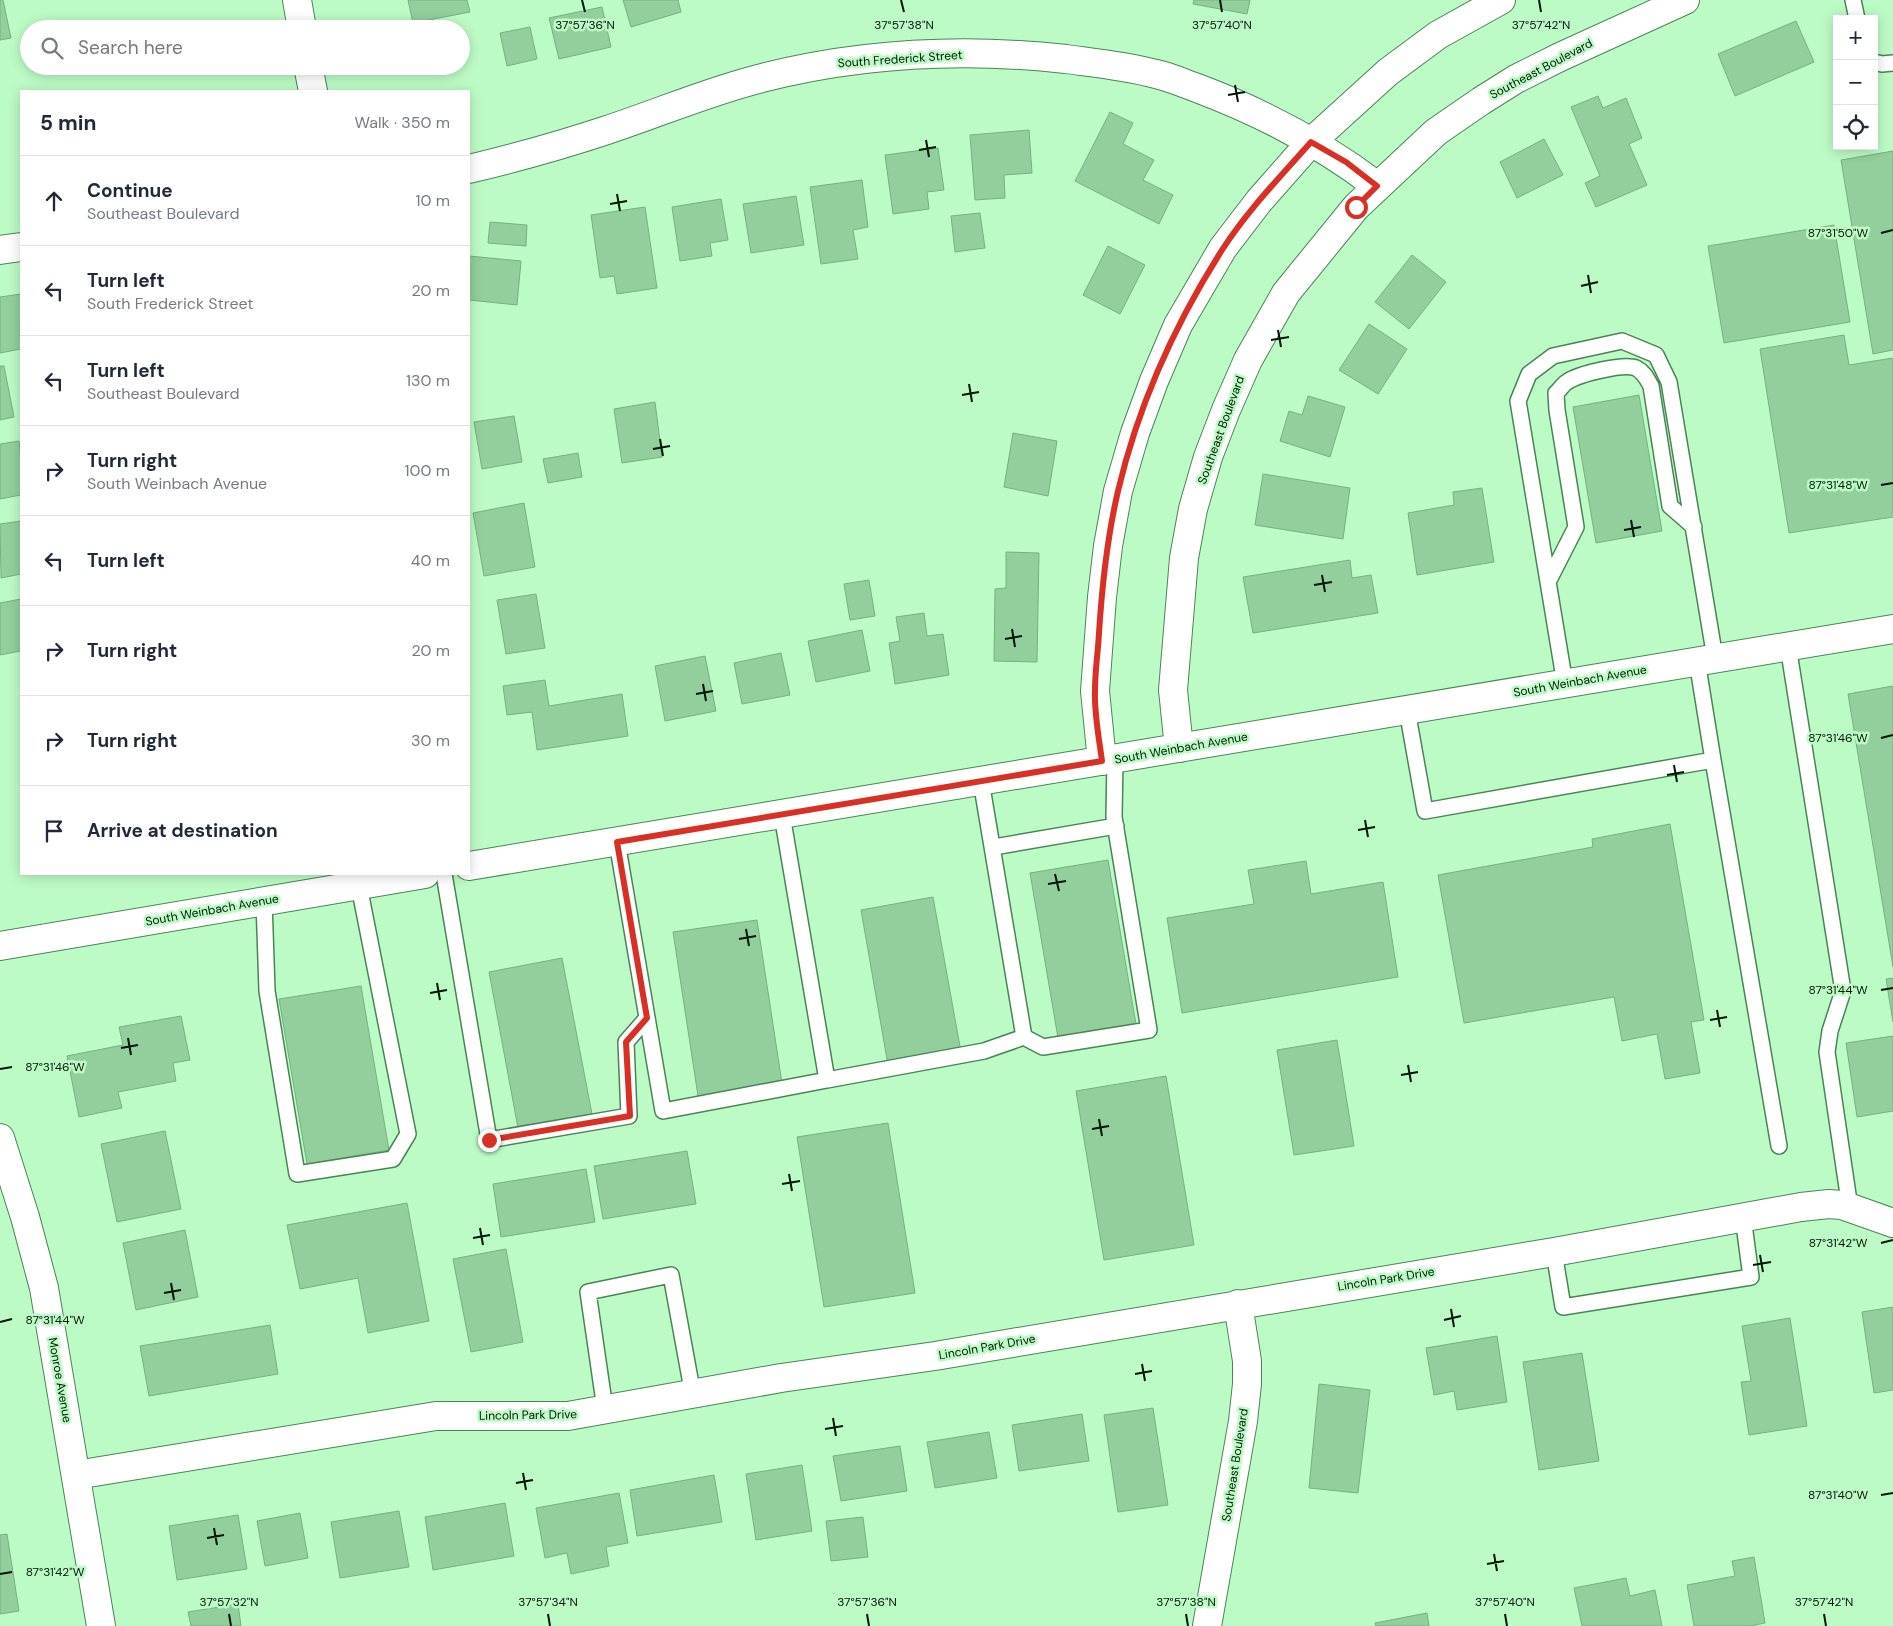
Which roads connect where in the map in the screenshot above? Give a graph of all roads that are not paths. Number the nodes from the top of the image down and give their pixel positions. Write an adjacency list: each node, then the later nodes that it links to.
1 (297, 0): 6 (street)
2 (1501, 0): 11 (street)
3 (1685, 0): 13 (street, Southeast Boulevard)
4 (1853, 0): 5 (lane)
5 (1856, 15)
6 (300, 20)
7 (1878, 63): 8 (lane)
8 (1893, 64)
9 (310, 75): 10 (street)
10 (313, 90)
11 (1311, 142): 12 (street, South Frederick Street); 13 (street, South Frederick Street); 24 (street)
12 (470, 169)
13 (1377, 186): 23 (street, Southeast Boulevard)
14 (20, 247): 15 (street)
15 (0, 250)
16 (1694, 527): 17 (lane); 17 (lane); 20 (lane)
17 (1548, 582): 21 (lane)
18 (1893, 629): 19 (street, South Weinbach Avenue)
19 (1788, 646): 20 (street, South Weinbach Avenue); 42 (lane)
20 (1706, 660): 21 (street, South Weinbach Avenue); 25 (lane)
21 (1564, 684): 22 (street, South Weinbach Avenue)
22 (1407, 710): 23 (street, South Weinbach Avenue); 25 (lane)
23 (1179, 748): 24 (street, South Weinbach Avenue)
24 (1108, 760): 26 (street, South Weinbach Avenue); 28 (lane)
25 (1714, 760): 41 (lane)
26 (981, 781): 27 (street, South Weinbach Avenue); 30 (lane)
27 (782, 815): 29 (street, South Weinbach Avenue); 39 (lane)
28 (1116, 826): 30 (lane); 38 (lane)
29 (617, 842): 31 (street, South Weinbach Avenue); 37 (lane)
30 (994, 847): 38 (lane)
31 (470, 866)
32 (419, 875): 34 (street, South Weinbach Avenue)
33 (444, 875): 37 (lane)
34 (359, 886): 35 (street, South Weinbach Avenue); 35 (lane)
35 (264, 901): 36 (street, South Weinbach Avenue)
36 (0, 946)
37 (647, 1018): 39 (lane)
38 (1024, 1037): 39 (lane)
39 (827, 1080)
40 (0, 1138): 49 (street, Monroe Avenue)
41 (1779, 1146)
42 (1850, 1208): 43 (street, Lincoln Park Drive); 44 (street, Lincoln Park Drive)
43 (1743, 1217): 45 (street, Lincoln Park Drive); 45 (lane)
44 (1893, 1223)
45 (1554, 1252): 46 (street, Lincoln Park Drive)
46 (1238, 1304): 47 (street, Lincoln Park Drive); 51 (street, Southeast Boulevard)
47 (694, 1395): 48 (street, Lincoln Park Drive); 48 (lane)
48 (605, 1410): 49 (street, Lincoln Park Drive)
49 (76, 1474): 50 (street, Monroe Avenue)
50 (101, 1626)
51 (1207, 1626)

